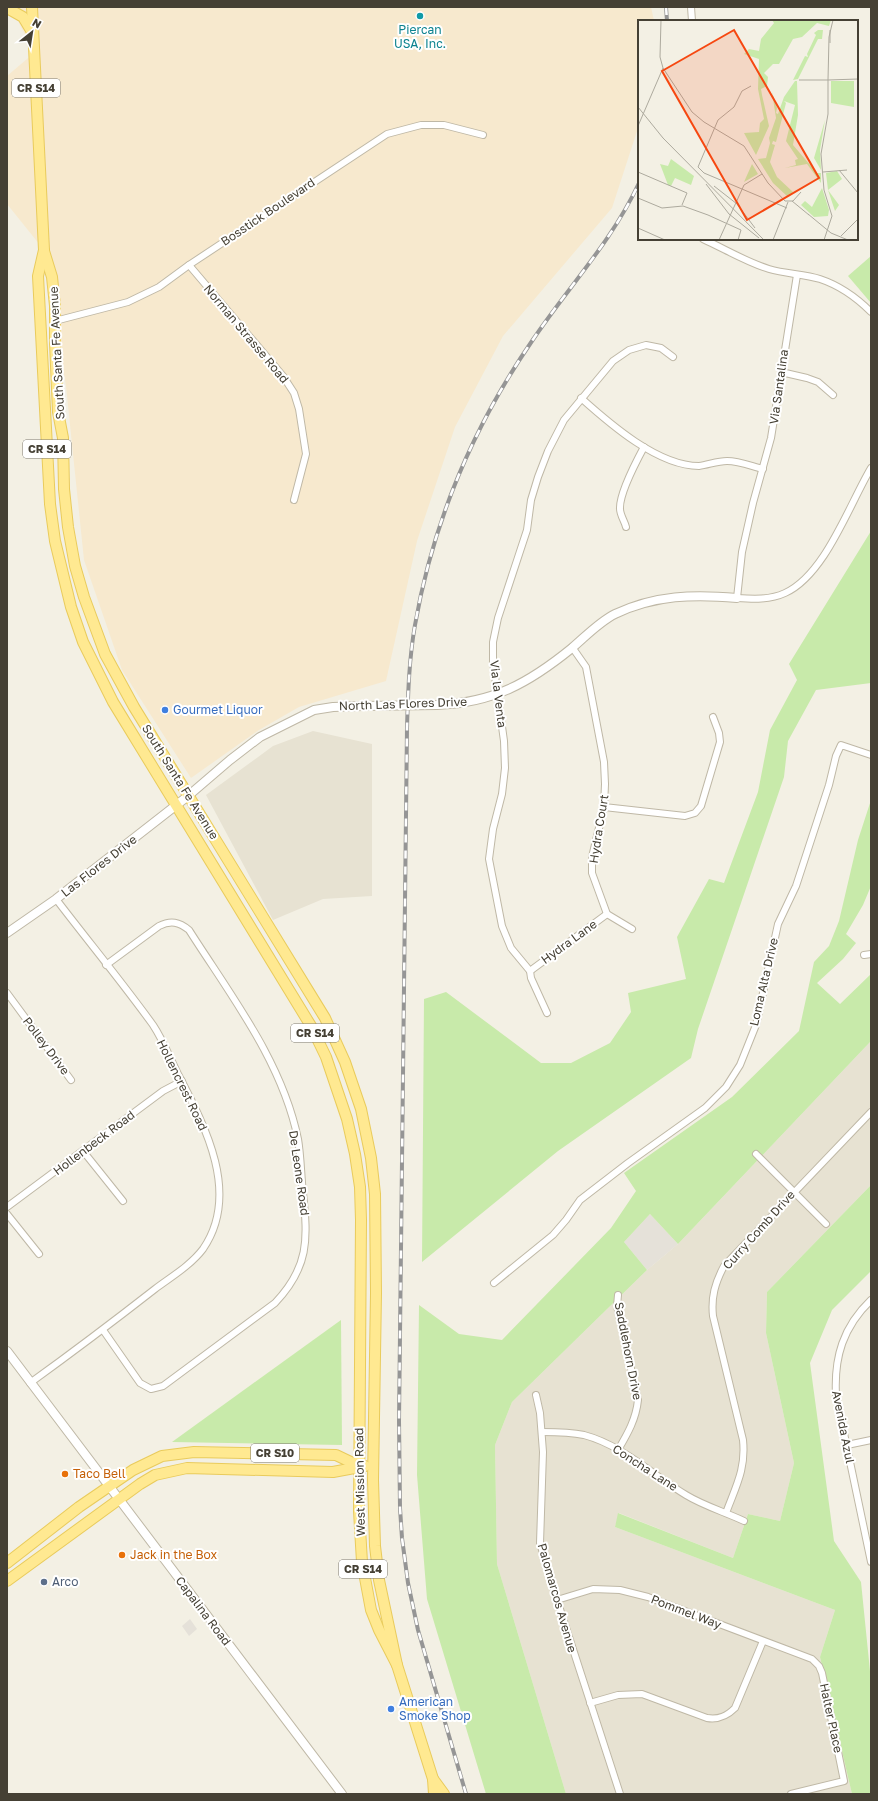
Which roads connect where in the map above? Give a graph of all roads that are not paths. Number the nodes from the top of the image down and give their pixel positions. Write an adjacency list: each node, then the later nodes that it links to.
1 (32, 7): 5 (main road, South Santa Fe Avenue / CR S14)
2 (691, 7): 4 (street)
3 (7, 8): 5 (main road)
4 (692, 20)
5 (34, 37): 8 (main road, South Santa Fe Avenue / CR S14)
6 (483, 135): 9 (street, Bosstick Boulevard)
7 (705, 240): 10 (street)
8 (44, 250): 12 (main road, South Santa Fe Avenue / CR S14); 28 (main road, South Santa Fe Avenue / CR S14)
9 (188, 265): 12 (street, Bosstick Boulevard); 20 (street, Norman Strasse Road)
10 (797, 275): 11 (street); 14 (street, Via Santalina)
11 (871, 312)
12 (55, 320): 27 (main road, South Santa Fe Avenue / CR S14)
13 (673, 357): 16 (street, Via la Venta)
14 (781, 372): 15 (street); 19 (street, Via Santalina)
15 (833, 395)
16 (581, 398): 17 (street); 24 (street, Via la Venta)
17 (644, 447): 19 (street); 21 (street)
18 (871, 468): 22 (street)
19 (763, 469): 22 (street, Via Santalina)
20 (294, 500)
21 (626, 527)
22 (737, 598): 23 (street, North Las Flores Drive)
23 (572, 647): 24 (street, North Las Flores Drive); 29 (street, Hydra Court)
24 (498, 694): 27 (street, North Las Flores Drive, bridge); 37 (street, Via la Venta)
25 (713, 717): 29 (street)
26 (871, 755): 51 (street, Loma Alta Drive)
27 (188, 796): 28 (street, Las Flores Drive); 53 (main road, South Santa Fe Avenue / CR S14)
28 (176, 806): 30 (street, Las Flores Drive); 52 (main road, South Santa Fe Avenue / CR S14)
29 (604, 807): 31 (street, Hydra Court)
30 (56, 899): 33 (street, Las Flores Drive); 36 (street, Hollencrest Road)
31 (608, 914): 32 (street); 37 (street, Hydra Lane)
32 (632, 929)
33 (7, 933)
34 (871, 954): 35 (street)
35 (864, 955)
36 (106, 965): 41 (street, Hollencrest Road); 56 (street, De Leone Road)
37 (530, 971): 39 (street, Via la Venta)
38 (7, 993): 40 (street, Polley Drive)
39 (546, 1013)
40 (71, 1080)
41 (182, 1081): 43 (street, Hollenbeck Road); 56 (street, Hollencrest Road)
42 (871, 1112): 45 (street, Curry Comb Drive)
43 (83, 1151): 46 (street); 47 (street, Hollenbeck Road)
44 (756, 1154): 45 (street)
45 (794, 1192): 49 (street); 68 (street, Curry Comb Drive)
46 (123, 1201)
47 (7, 1207)
48 (7, 1214): 50 (street)
49 (826, 1224)
50 (39, 1254)
51 (494, 1283)
52 (361, 1292): 64 (main road, West Mission Road / CR S14)
53 (376, 1293): 65 (main road, West Mission Road / CR S14)
54 (618, 1295): 63 (street, Saddlehorn Drive)
55 (871, 1300): 62 (street, Avenida Azul)
56 (103, 1330): 58 (street, Hollencrest Road)
57 (7, 1351): 58 (street, Capalina Road)
58 (30, 1382): 66 (street, Capalina Road)
59 (536, 1395): 60 (street, Palomarcos Avenue)
60 (542, 1432): 63 (street, Concha Lane); 73 (street, Palomarcos Avenue)
61 (871, 1440): 62 (street)
62 (847, 1445): 71 (street, Avenida Azul)
63 (618, 1450): 68 (street, Concha Lane)
64 (359, 1466): 65 (main road, CR S10); 66 (main road, CR S10); 67 (main road, CR S10); 76 (main road, West Mission Road / CR S14)
65 (373, 1467): 76 (main road, West Mission Road / CR S14)
66 (109, 1486): 67 (street, Capalina Road); 70 (main road, CR S10)
67 (119, 1499): 72 (main road, CR S10); 79 (street, Capalina Road)
68 (726, 1513): 69 (street, Concha Lane)
69 (744, 1521)
70 (7, 1562)
71 (871, 1562)
72 (7, 1581)
73 (556, 1600): 74 (street, Pommel Way); 77 (street, Palomarcos Avenue)
74 (763, 1641): 75 (street, Pommel Way); 77 (street)
75 (812, 1659): 83 (street, Halter Place)
76 (398, 1665): 78 (main road, West Mission Road / CR S14)
77 (590, 1703): 82 (street, Palomarcos Avenue)
78 (433, 1779): 80 (main road, West Mission Road / CR S14); 81 (main road, West Mission Road / CR S14)
79 (342, 1794)
80 (434, 1794)
81 (444, 1794)
82 (620, 1794)
83 (791, 1794)

